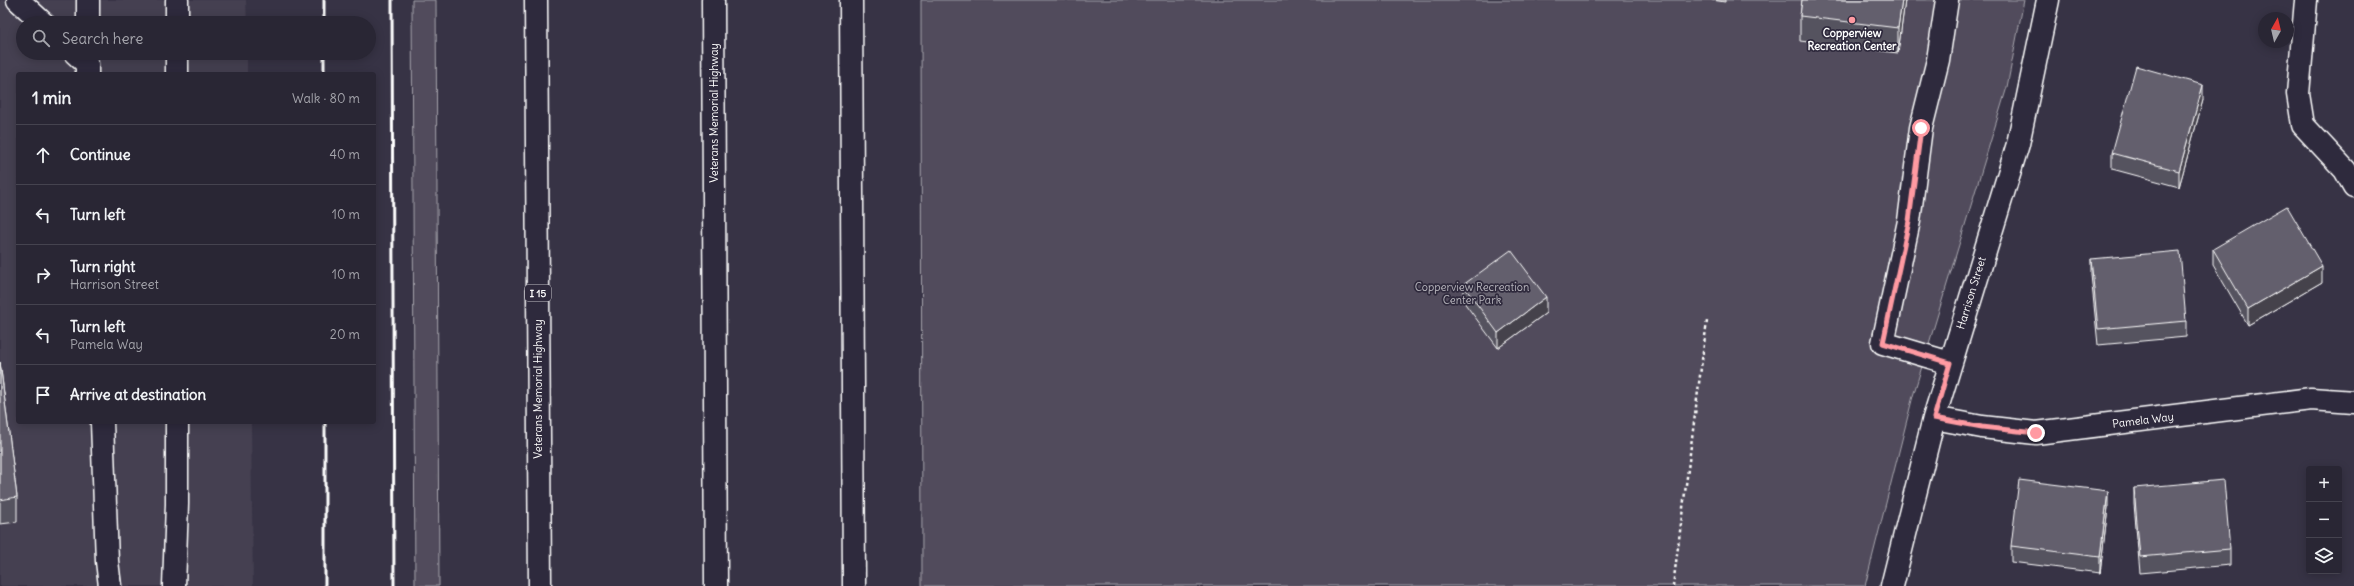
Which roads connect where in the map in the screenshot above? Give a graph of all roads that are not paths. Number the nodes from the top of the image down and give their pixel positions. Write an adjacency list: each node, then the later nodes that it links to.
1 (18, 0): 10 (main road)
2 (88, 0): 11 (main road)
3 (177, 0): 12 (main road)
4 (536, 0): 23 (main road, Veterans Memorial Highway / I 15)
5 (713, 0): 24 (main road, Veterans Memorial Highway)
6 (851, 0): 25 (main road)
7 (1947, 0): 16 (main road)
8 (2048, 0): 16 (main road, Harrison Street)
9 (2306, 0): 15 (main road)
10 (35, 16)
11 (88, 16)
12 (177, 16)
13 (177, 60): 14 (main road)
14 (177, 72)
15 (2354, 186)
16 (1950, 363): 18 (main road, Harrison Street)
17 (2354, 402): 18 (main road, Pamela Way)
18 (1934, 418): 26 (main road, Harrison Street)
19 (102, 424): 21 (main road)
20 (177, 424): 22 (main road)
21 (110, 586)
22 (174, 586)
23 (540, 586)
24 (716, 586)
25 (854, 586)
26 (1892, 586)

